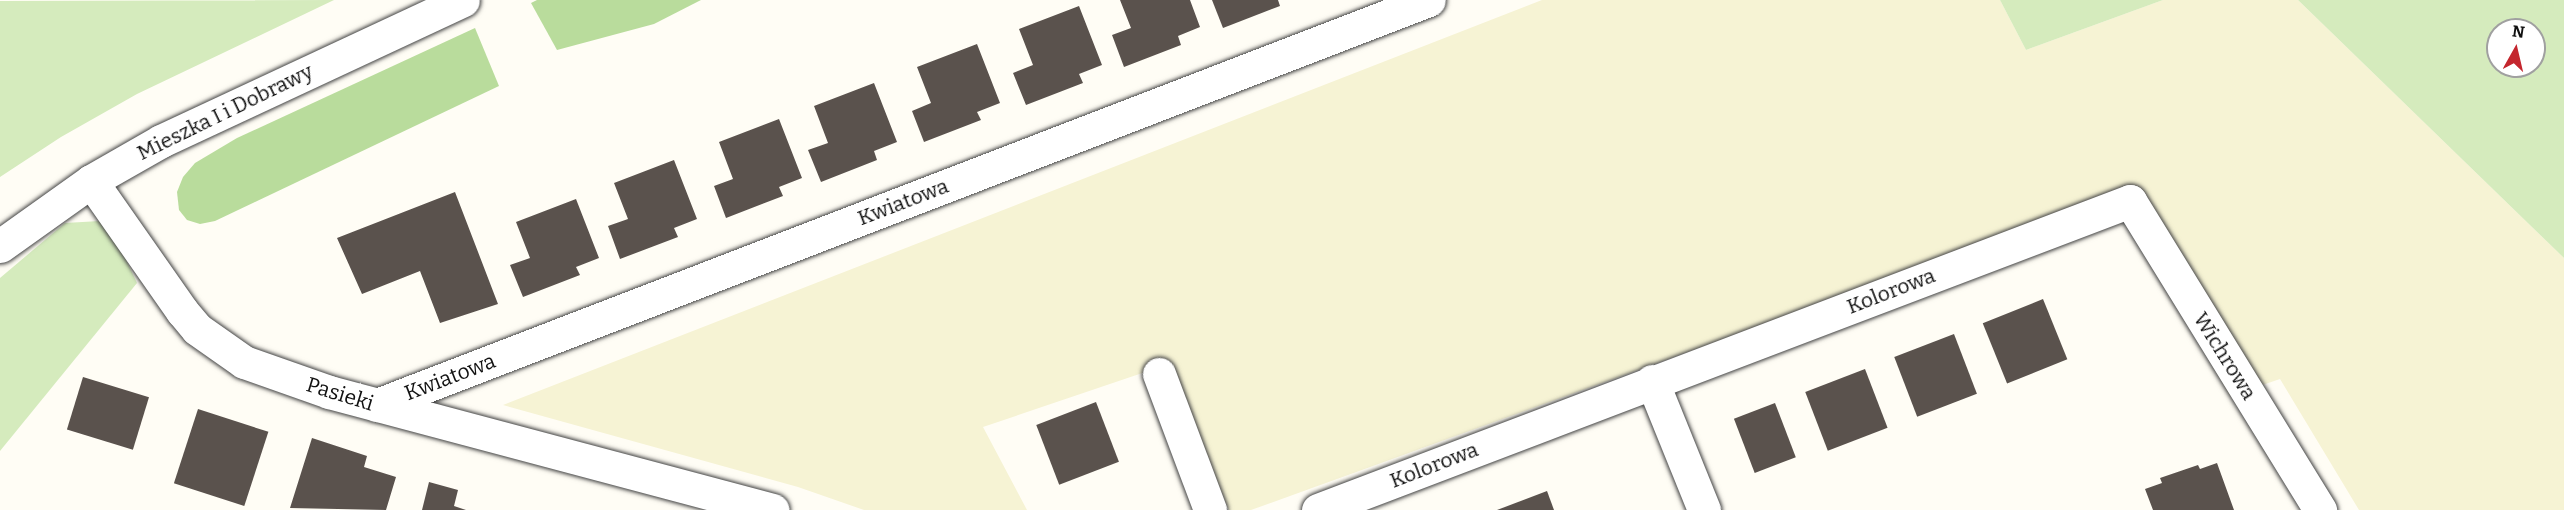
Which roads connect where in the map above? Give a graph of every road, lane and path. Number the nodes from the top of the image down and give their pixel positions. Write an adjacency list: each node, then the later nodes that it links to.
1 (463, 0): 3 (street, Mieszka I i Dobrawy)
2 (1429, 0): 8 (street, Kwiatowa)
3 (91, 181): 5 (street, Mieszka I i Dobrawy); 8 (street, Pasieki)
4 (2130, 201): 7 (street, Kolorowa); 13 (street, Wichrowa)
5 (0, 246)
6 (1159, 374): 10 (street)
7 (1652, 381): 11 (street, Kolorowa); 12 (street)
8 (377, 405): 9 (street, Pasieki)
9 (774, 510)
10 (1209, 510)
11 (1318, 510)
12 (1704, 510)
13 (2320, 510)

